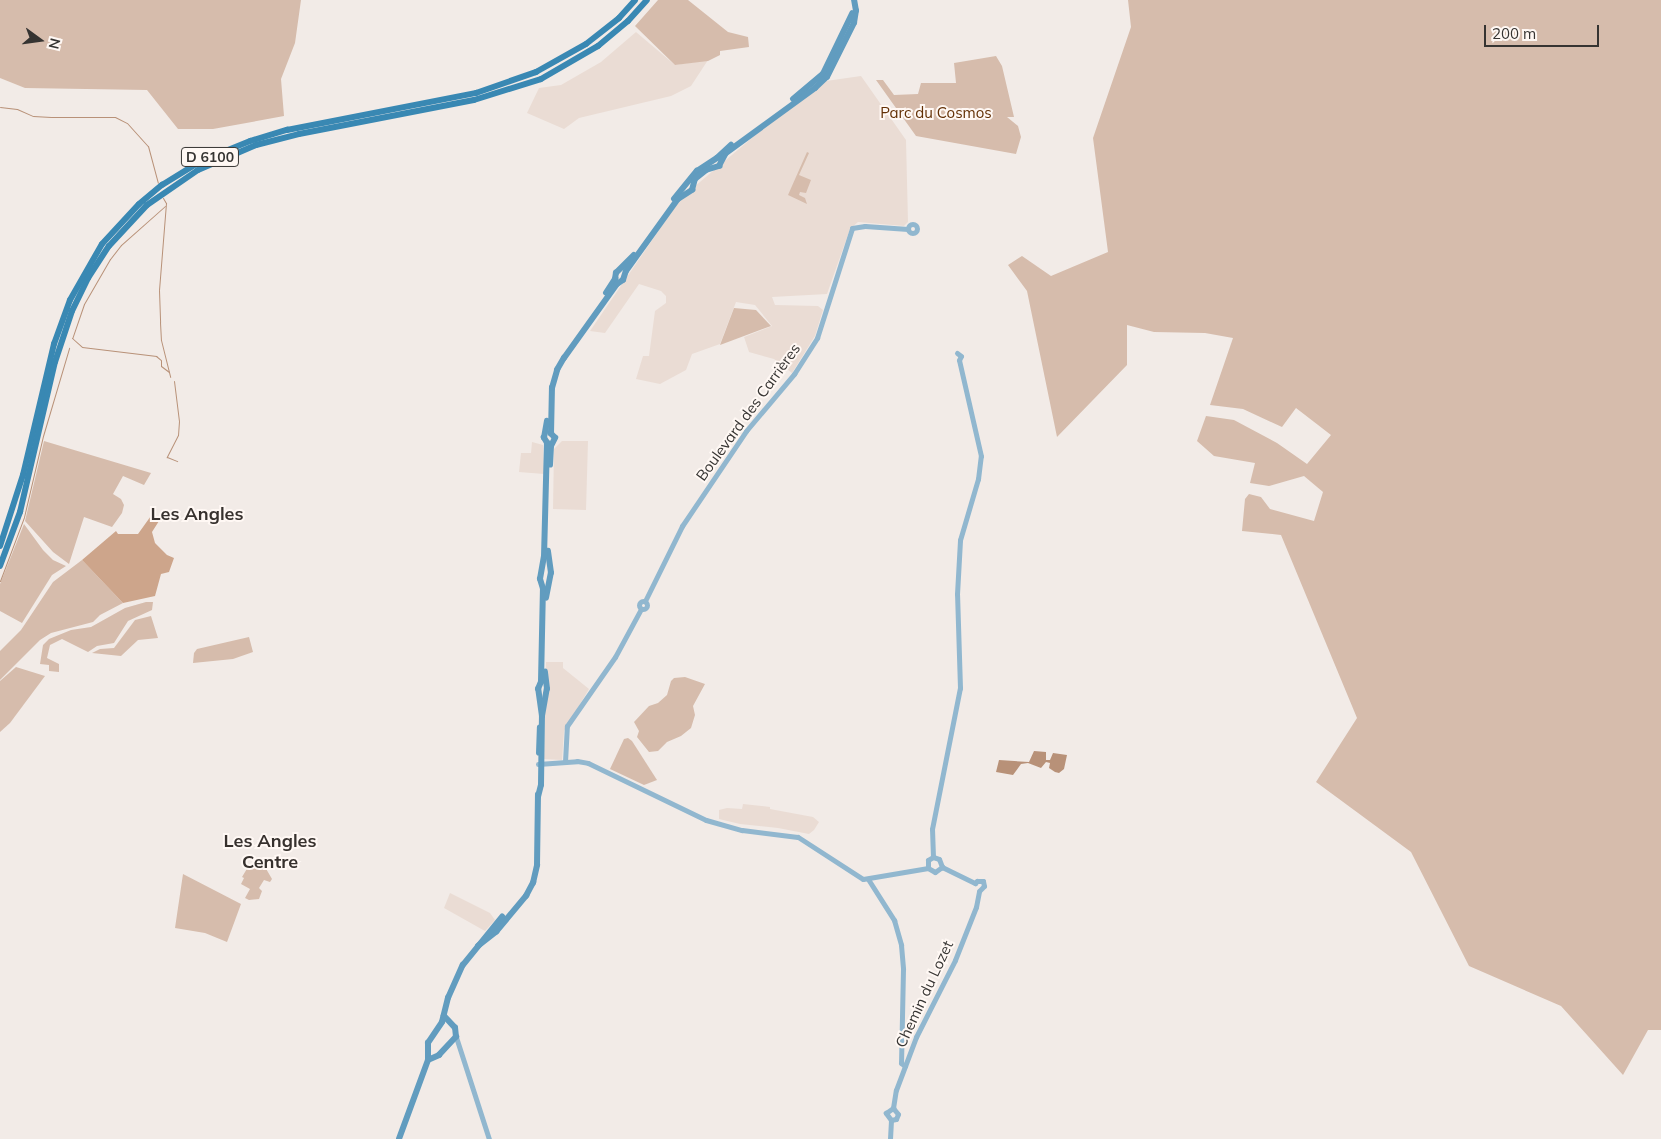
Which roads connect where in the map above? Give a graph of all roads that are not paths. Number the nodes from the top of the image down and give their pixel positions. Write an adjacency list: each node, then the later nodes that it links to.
1 (630, 0): 5 (main road)
2 (635, 0): 5 (main road, D 6100)
3 (647, 0): 10 (main road, D 6100)
4 (854, 0): 6 (main road); 6 (main road)
5 (586, 44): 9 (main road, D 6100)
6 (718, 160): 11 (main road)
7 (908, 229): 13 (street, Boulevard des Carrières)
8 (959, 360): 15 (street)
9 (0, 546)
10 (0, 566)
11 (546, 568): 12 (main road); 12 (main road)
12 (545, 586): 14 (main road)
13 (565, 762): 14 (street); 18 (street)
14 (540, 764): 21 (main road)
15 (933, 857): 16 (street); 17 (street)
16 (942, 867): 17 (street); 19 (street)
17 (928, 868): 18 (street)
18 (868, 880): 27 (street)
19 (975, 883): 20 (street); 20 (street)
20 (979, 890): 29 (street, Chemin du Lozet)
21 (444, 1016): 22 (main road); 23 (main road)
22 (449, 1023): 23 (main road); 24 (main road)
23 (440, 1025): 28 (main road)
24 (456, 1038): 25 (main road); 26 (street)
25 (449, 1045): 26 (street); 30 (main road)
26 (459, 1046): 34 (street)
27 (902, 1047): 29 (street); 32 (street)
28 (428, 1052): 30 (main road); 31 (main road)
29 (909, 1055): 32 (street, Chemin du Lozet)
30 (435, 1056): 31 (main road)
31 (428, 1060): 33 (main road)
32 (905, 1066): 35 (street, Chemin du Lozet)
33 (399, 1139)
34 (489, 1139)
35 (890, 1139)

